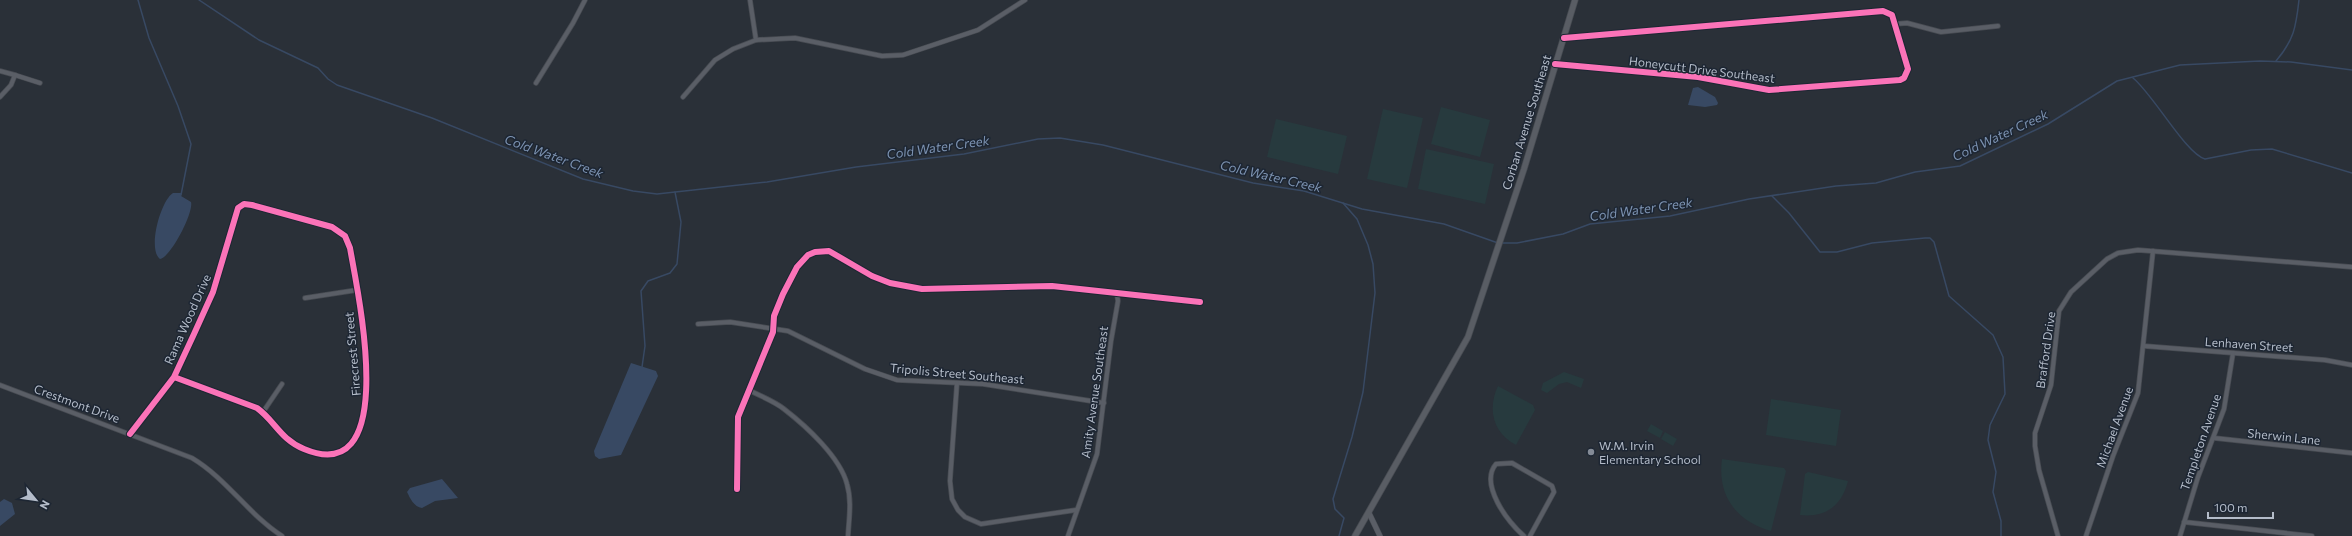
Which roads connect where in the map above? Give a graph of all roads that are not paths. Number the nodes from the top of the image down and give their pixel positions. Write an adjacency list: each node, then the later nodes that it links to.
1 (585, 0): 13 (street)
2 (750, 0): 8 (street)
3 (1025, 0): 8 (street)
4 (1576, 0): 7 (main road, Corban Avenue Southeast)
5 (1895, 24): 6 (street); 7 (street, Honeycutt Drive Southeast); 9 (street, Honeycutt Drive Southeast)
6 (1998, 26)
7 (1564, 38): 9 (main road, Corban Avenue Southeast)
8 (756, 40): 15 (street)
9 (1556, 64): 40 (main road, Corban Avenue Southeast)
10 (0, 70): 11 (street)
11 (15, 75): 12 (street); 14 (street)
12 (40, 83)
13 (536, 83)
14 (0, 97)
15 (683, 97)
16 (244, 204): 19 (street, Firecrest Street); 28 (street, Rama Wood Drive)
17 (2153, 251): 18 (street, Brafford Drive); 25 (street, Michael Avenue); 49 (street, Brafford Drive)
18 (2352, 266)
19 (357, 290): 21 (street); 34 (street, Firecrest Street)
20 (1117, 294): 22 (street); 24 (street); 33 (street, Amity Avenue Southeast)
21 (305, 298)
22 (1200, 302)
23 (698, 324): 24 (street, Tripolis Street Southeast)
24 (773, 327): 29 (street, Tripolis Street Southeast); 32 (street)
25 (2144, 346): 26 (street, Lenhaven Street); 50 (street, Michael Avenue)
26 (2233, 353): 27 (street, Lenhaven Street); 36 (street, Templeton Avenue)
27 (2352, 365)
28 (174, 377): 34 (street, Firecrest Street); 35 (street, Rama Wood Drive)
29 (957, 383): 33 (street, Tripolis Street Southeast); 39 (street)
30 (282, 384): 34 (street)
31 (0, 385): 35 (street, Crestmont Drive)
32 (749, 390): 38 (street); 43 (street)
33 (1104, 403): 39 (street, Amity Avenue Southeast)
34 (263, 412)
35 (130, 434): 42 (street, Crestmont Drive)
36 (2214, 438): 37 (street, Sherwin Lane); 41 (street, Templeton Avenue)
37 (2352, 453)
38 (737, 489)
39 (1076, 510): 44 (street, Amity Avenue Southeast)
40 (1369, 513): 45 (main road, Corban Avenue Southeast); 46 (street)
41 (2184, 522): 51 (street, Templeton Avenue); 52 (street)
42 (282, 536)
43 (848, 536)
44 (1068, 536)
45 (1355, 536)
46 (1380, 536)
47 (1524, 536): 48 (street)
48 (1530, 536)
49 (2058, 536)
50 (2086, 536)
51 (2180, 536)
52 (2312, 536)

